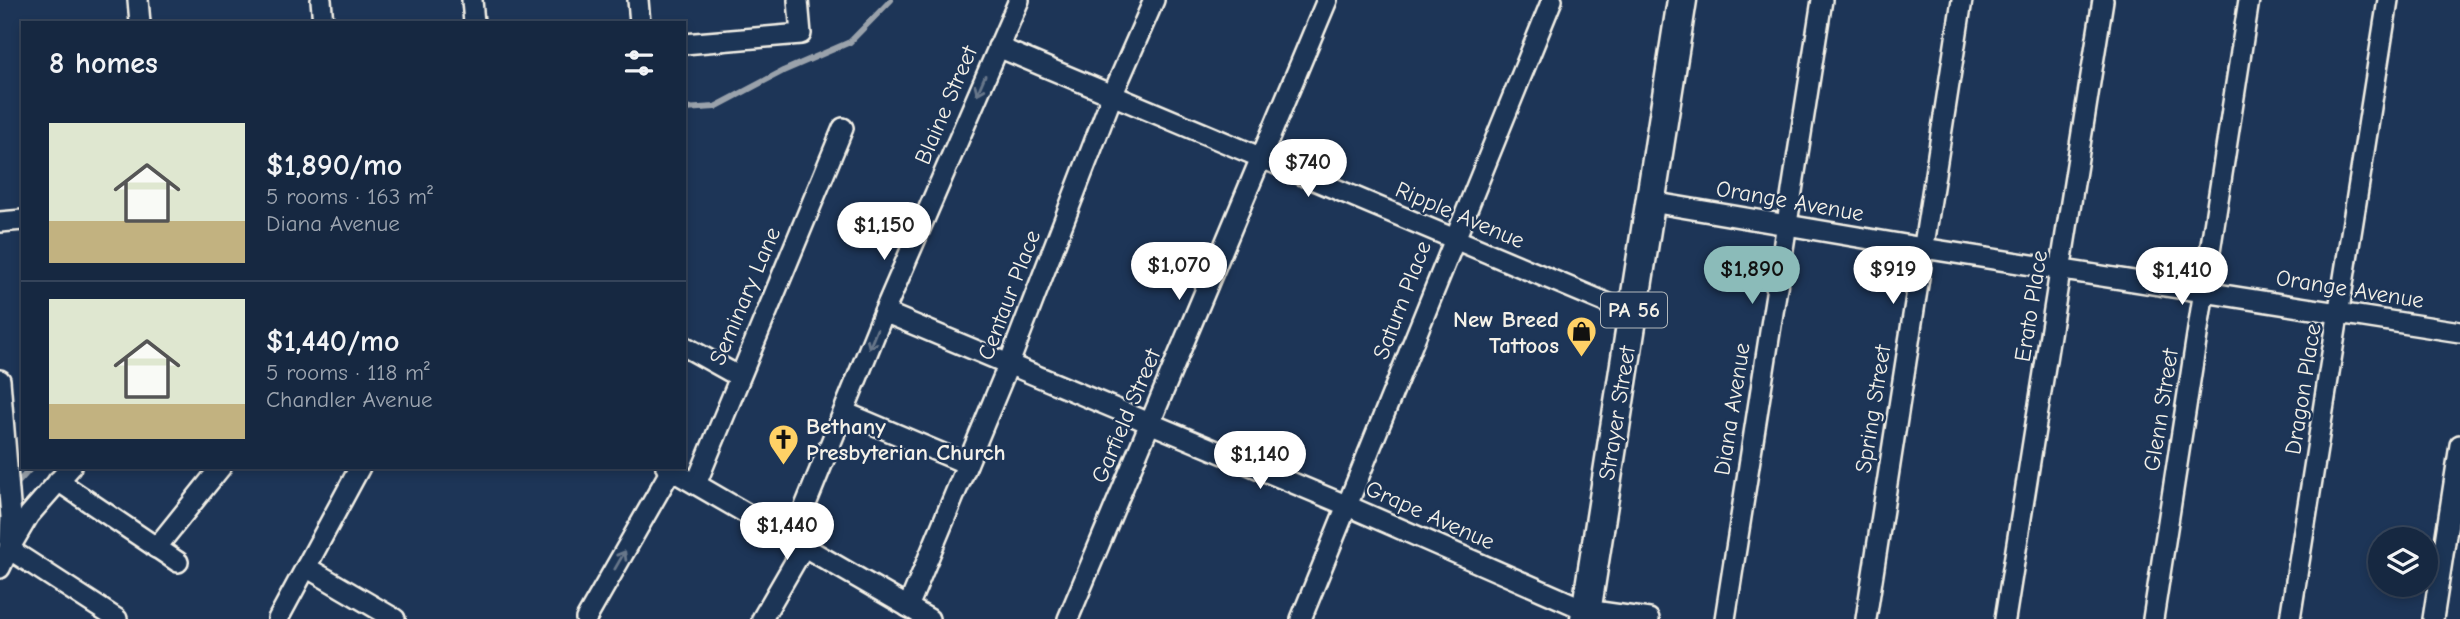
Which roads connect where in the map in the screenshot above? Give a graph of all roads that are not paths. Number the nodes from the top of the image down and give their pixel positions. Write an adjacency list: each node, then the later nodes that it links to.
1 (138, 0): 16 (street)
2 (321, 0): 17 (street)
3 (472, 0): 18 (street)
4 (638, 0): 19 (street)
5 (798, 0): 20 (street)
6 (1019, 0): 21 (street, Blaine Street)
7 (1154, 0): 22 (street, Centaur Place)
8 (1327, 0): 24 (street, Garfield Street)
9 (1552, 0): 29 (street, Saturn Place)
10 (1682, 0): 25 (highway, Strayer Street / PA 56)
11 (1822, 0): 28 (street, Diana Avenue)
12 (1962, 0): 30 (street, Spring Street)
13 (2103, 0): 31 (street, Erato Place)
14 (2249, 0): 32 (street, Glenn Street)
15 (2388, 0): 34 (street, Dragon Place)
16 (140, 21)
17 (323, 21)
18 (474, 21)
19 (640, 21)
20 (686, 44)
21 (998, 47): 22 (street, Ripple Avenue); 33 (street, Blaine Street, one-way to 33)
22 (1112, 96): 24 (street, Ripple Avenue); 38 (street, Centaur Place)
23 (843, 128): 39 (street, Seminary Lane)
24 (1262, 158): 29 (street, Ripple Avenue); 42 (street, Garfield Street)
25 (1651, 202): 28 (street, Orange Avenue); 35 (highway, Strayer Street / PA 56)
26 (21, 220): 27 (street)
27 (0, 222)
28 (1785, 224): 30 (street, Orange Avenue); 69 (street, Diana Avenue)
29 (1453, 239): 35 (street, Ripple Avenue); 51 (street, Saturn Place)
30 (1923, 248): 31 (street, Orange Avenue); 70 (street, Spring Street)
31 (2061, 270): 32 (street, Orange Avenue); 71 (street, Erato Place)
32 (2205, 291): 34 (street, Orange Avenue); 72 (street, Glenn Street)
33 (884, 312): 38 (street, Grape Avenue); 41 (street, Blaine Street, one-way to 41)
34 (2340, 312): 36 (street, Orange Avenue); 73 (street, Dragon Place)
35 (1633, 314): 59 (highway, Strayer Street / PA 56)
36 (2460, 332)
37 (686, 347): 39 (street)
38 (1008, 366): 42 (street, Grape Avenue); 44 (street, Centaur Place)
39 (738, 376): 50 (street, Seminary Lane)
40 (0, 380): 49 (street)
41 (844, 412): 44 (street); 52 (street, Blaine Street)
42 (1149, 424): 51 (street, Grape Avenue); 66 (street, Garfield Street)
43 (2460, 445): 74 (street)
44 (967, 464): 58 (street, Centaur Place)
45 (218, 469): 53 (street)
46 (359, 469): 56 (street)
47 (668, 469): 50 (street); 63 (street, one-way to 47)
48 (64, 474): 53 (street); 54 (street)
49 (4, 475): 54 (street)
50 (696, 484): 52 (street)
51 (1348, 506): 59 (street, Grape Avenue); 67 (street, Saturn Place)
52 (797, 544): 58 (street); 64 (street, Blaine Street)
53 (156, 548): 55 (street)
54 (9, 549): 57 (street); 60 (street)
55 (178, 562)
56 (306, 567): 61 (street); 62 (street)
57 (0, 568)
58 (908, 607): 65 (street)
59 (1585, 615): 68 (street, Grape Avenue)
60 (117, 619)
61 (278, 619)
62 (395, 619)
63 (586, 619)
64 (762, 619)
65 (929, 619)
66 (1068, 619)
67 (1301, 619)
68 (1649, 619)
69 (1725, 619)
70 (1866, 619)
71 (2005, 619)
72 (2153, 619)
73 (2290, 619)
74 (2433, 619)

